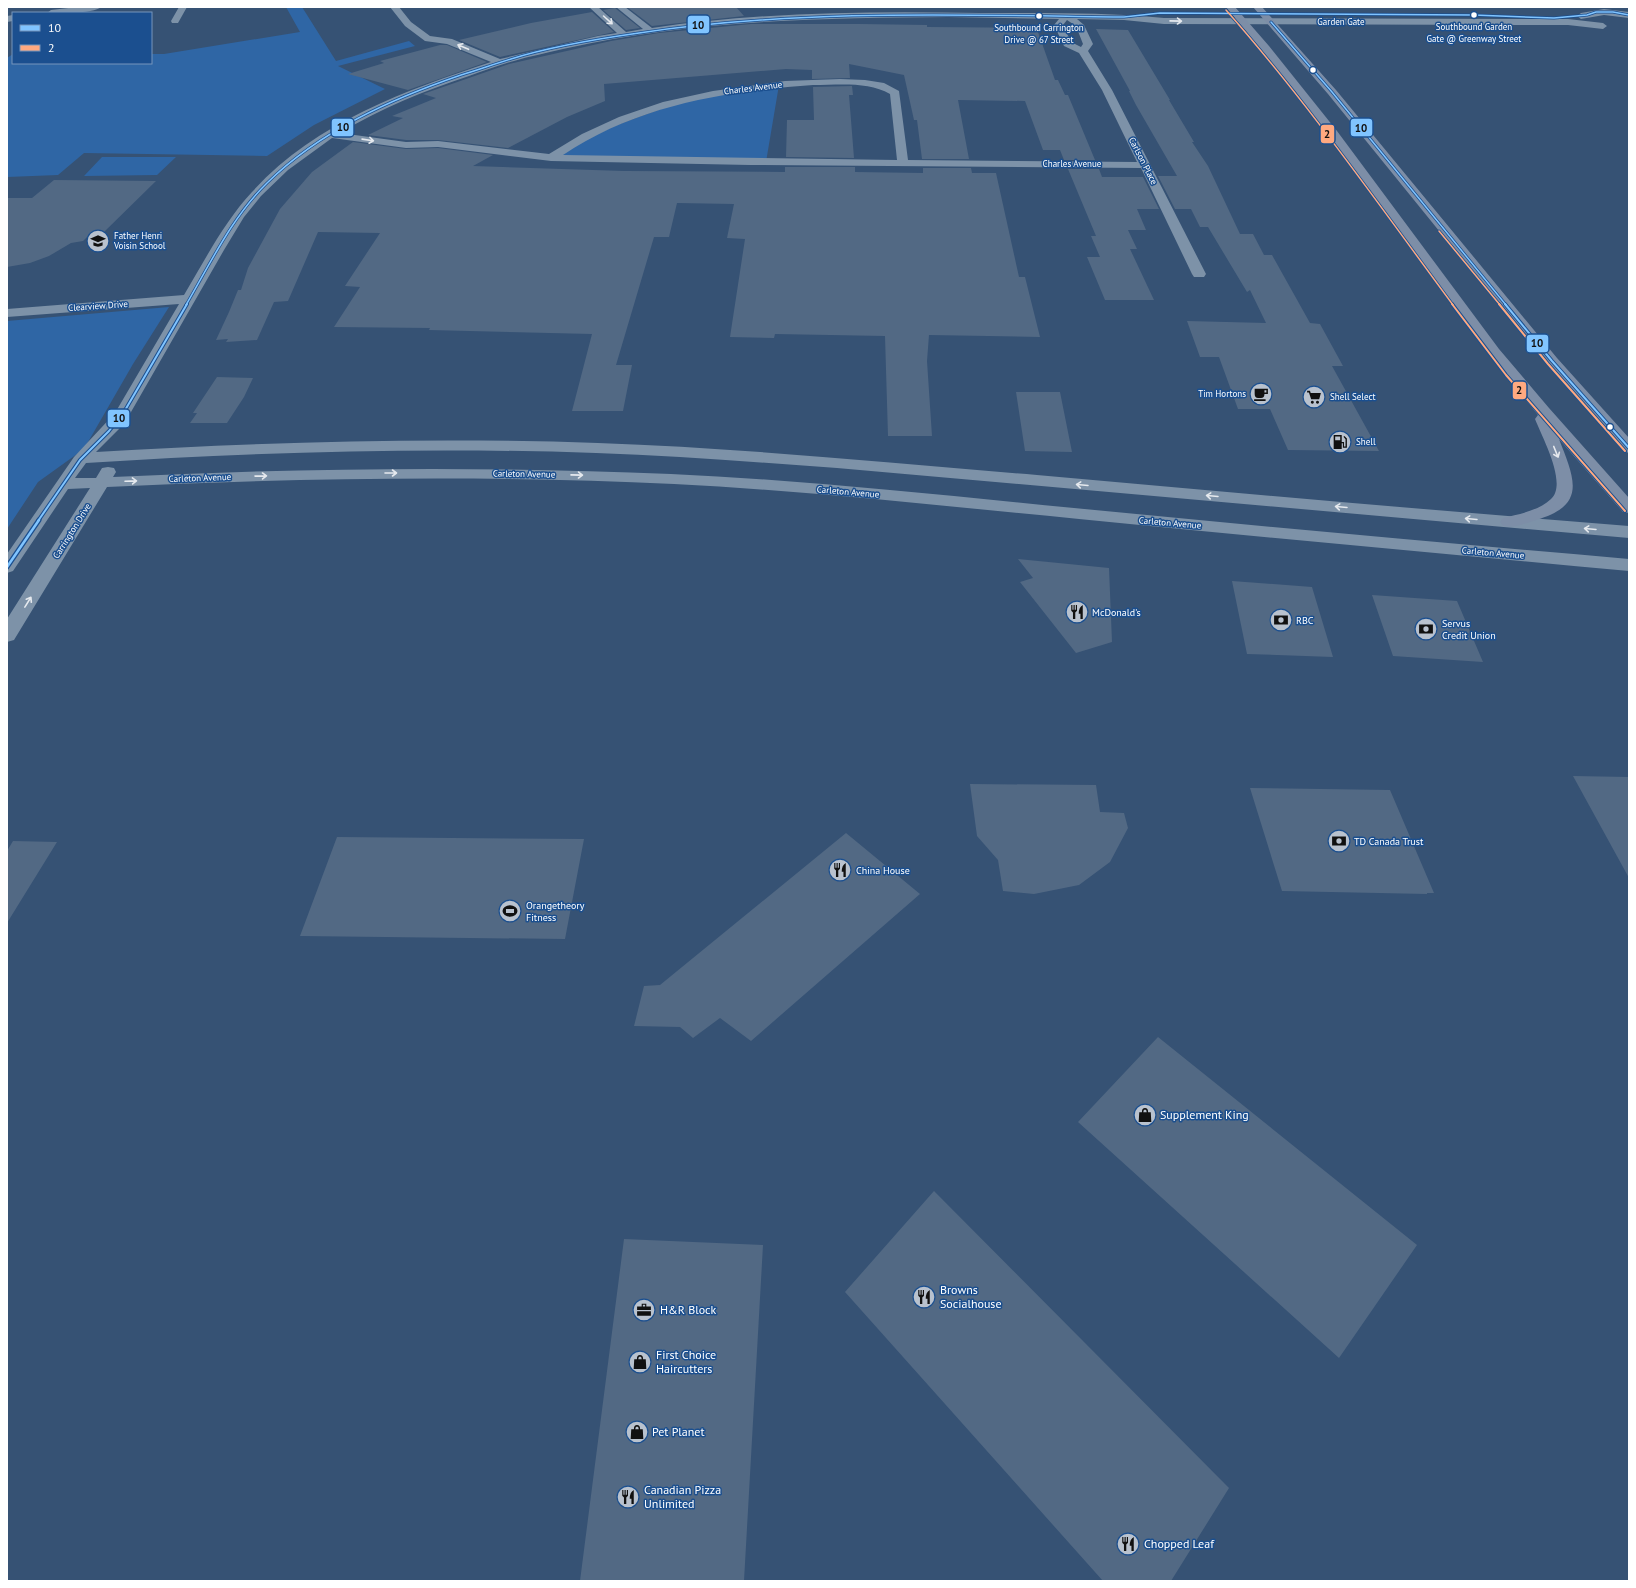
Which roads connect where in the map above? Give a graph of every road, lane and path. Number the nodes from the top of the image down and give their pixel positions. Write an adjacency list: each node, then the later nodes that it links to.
1 (97, 7): 11 (street)
2 (183, 7): 17 (street)
3 (394, 7): 22 (street)
4 (593, 7): 21 (street, one-way to 21)
5 (620, 7): 20 (street)
6 (1230, 7): 15 (main road)
7 (1257, 7): 16 (main road)
8 (1608, 7): 13 (street)
9 (967, 11): 10 (street, Carrington Drive); 20 (street, Carrington Drive)
10 (989, 11): 14 (street, Carrington Drive)
11 (60, 12)
12 (1589, 12): 13 (street, Garden Gate); 16 (street, Garden Gate); 18 (street)
13 (1626, 14)
14 (1066, 16): 15 (street, Carrington Drive); 24 (street); 24 (street, Carlson Place)
15 (1240, 18): 16 (street, Carrington Drive); 37 (main road)
16 (1267, 18): 18 (street, Garden Gate); 39 (main road)
17 (175, 21)
18 (1603, 26): 19 (street, Garden Gate)
19 (1613, 28)
20 (648, 29): 21 (street, Carrington Drive)
21 (622, 33): 25 (street, Carrington Drive)
22 (428, 39): 23 (street); 25 (street, one-way to 22)
23 (435, 50)
24 (1083, 51): 33 (street, Carlson Place)
25 (497, 61): 26 (street, Carrington Drive)
26 (348, 124): 27 (street); 29 (street, Carrington Drive)
27 (365, 127)
28 (414, 134): 30 (street, Charles Avenue)
29 (330, 135): 30 (street, Charles Avenue, one-way to 30); 35 (street, Carrington Drive)
30 (438, 144): 31 (street, Charles Avenue)
31 (551, 158): 32 (street, Charles Avenue); 32 (street, Charles Avenue)
32 (903, 163): 33 (street, Charles Avenue)
33 (1145, 165): 34 (street, Carlson Place)
34 (1199, 274)
35 (189, 299): 36 (street, Clearview Drive); 38 (street, Carrington Drive)
36 (7, 313)
37 (1536, 403): 44 (main road); 45 (main road, one-way to 45)
38 (118, 420): 40 (street, Carrington Drive); 41 (street, Carrington Drive)
39 (1629, 448)
40 (116, 456): 41 (street); 42 (street, Carrington Drive); 45 (street, one-way to 40)
41 (82, 458): 43 (street, Carrington Drive)
42 (103, 482): 43 (street, Carleton Avenue); 47 (street, Carleton Avenue, one-way to 47); 49 (street, Carrington Drive, one-way to 42)
43 (64, 484): 48 (street, Carrington Drive)
44 (1629, 508)
45 (1509, 522): 46 (street, one-way to 45)
46 (1629, 532)
47 (1629, 565)
48 (7, 567)
49 (7, 635)

